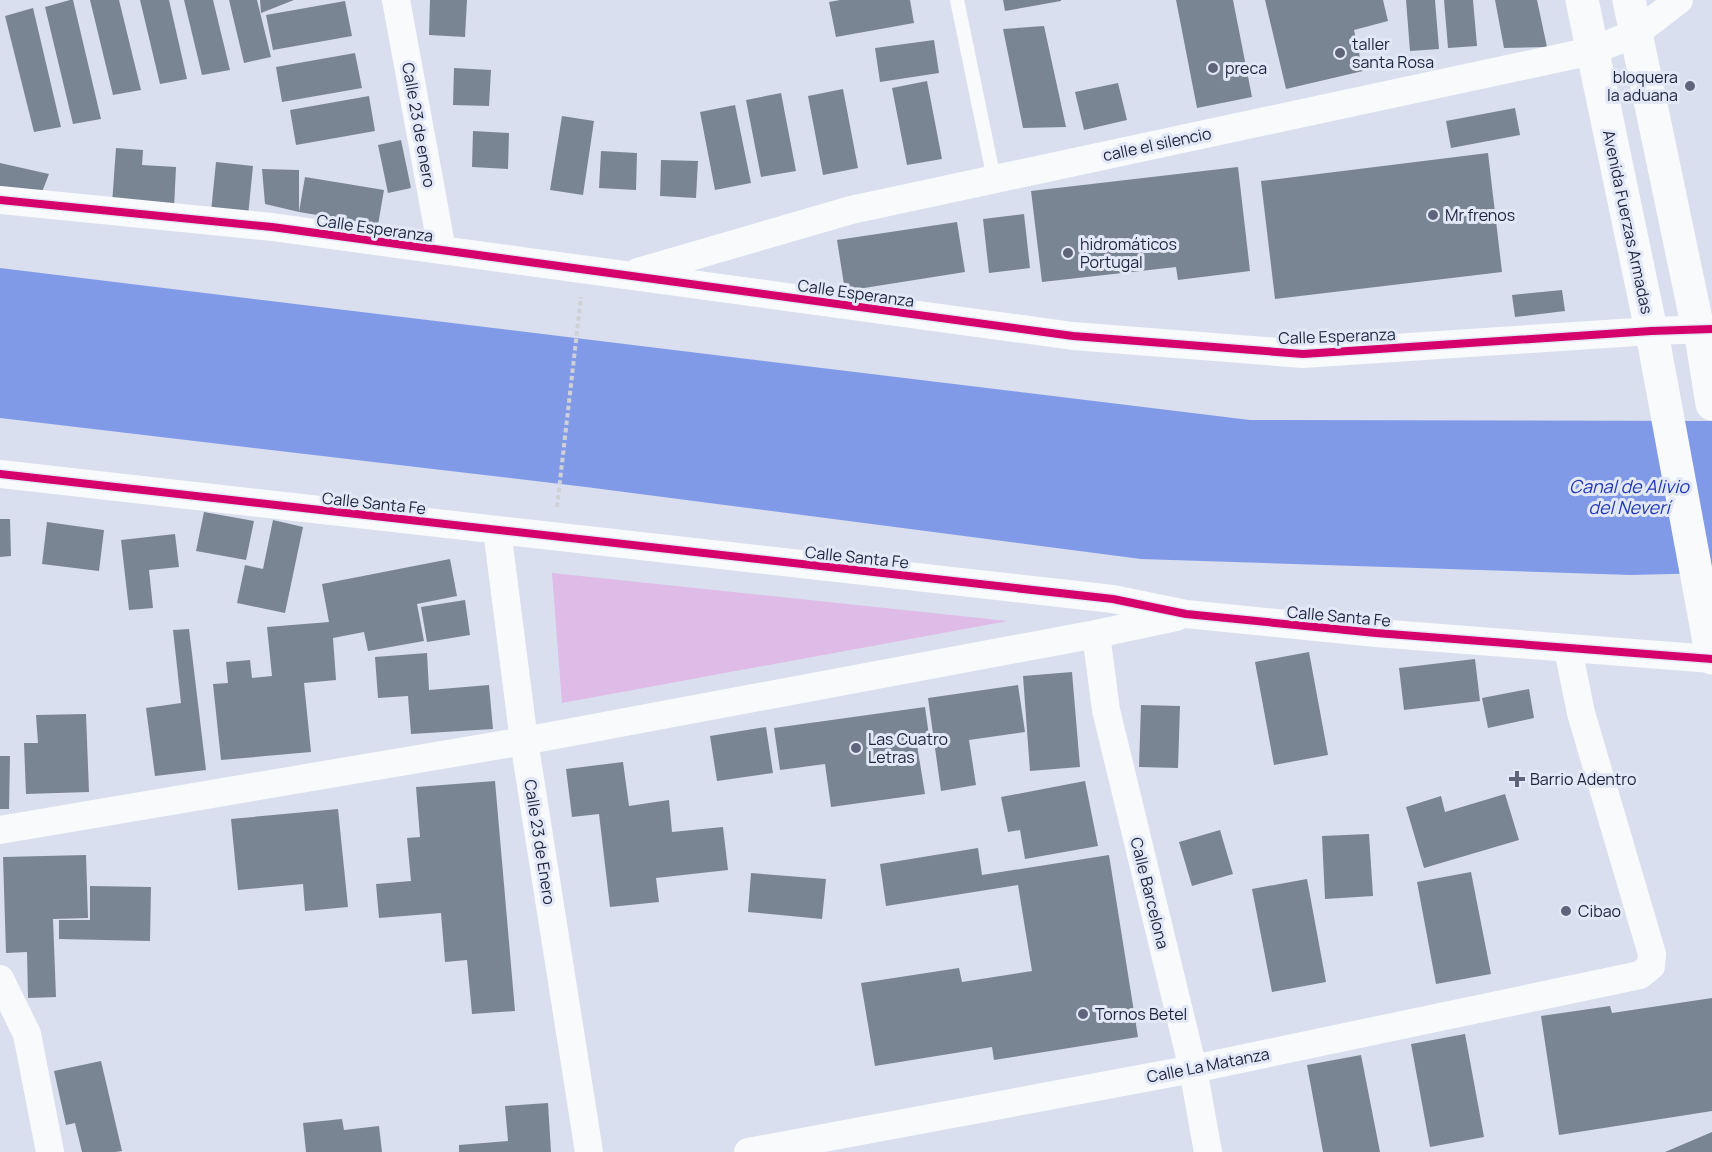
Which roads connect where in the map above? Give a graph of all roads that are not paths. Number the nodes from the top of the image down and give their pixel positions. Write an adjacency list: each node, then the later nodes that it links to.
1 (396, 0): 10 (street, Calle 23 de enero)
2 (957, 0): 8 (lane)
3 (1582, 0): 7 (street, Avenida Fuerzas Armadas)
4 (1629, 0): 6 (street)
5 (1679, 0): 6 (street, calle el silencio)
6 (1636, 33): 7 (street, calle el silencio); 12 (street)
7 (1592, 51): 8 (street, calle el silencio); 13 (street, Avenida Fuerzas Armadas)
8 (994, 179): 11 (street, calle el silencio)
9 (0, 200): 10 (street, Calle Esperanza)
10 (442, 250): 11 (street, Calle Esperanza)
11 (627, 276): 13 (street, Calle Esperanza)
12 (1704, 333): 13 (street, Calle Esperanza); 14 (street)
13 (1653, 340): 20 (street, Avenida Fuerzas Armadas)
14 (1712, 404)
15 (0, 474): 16 (street, Calle Santa Fe)
16 (497, 530): 17 (street, Calle Santa Fe); 21 (street, Calle 23 de Enero)
17 (1186, 614): 18 (street); 19 (street, Calle Santa Fe)
18 (1096, 634): 21 (street); 24 (street, Calle Barcelona)
19 (1568, 649): 20 (street, Calle Santa Fe); 24 (street, Calle La Matanza)
20 (1712, 658)
21 (524, 741): 22 (street); 26 (street, Calle 23 de Enero)
22 (0, 830)
23 (0, 979): 25 (street)
24 (1193, 1069): 27 (street, Calle La Matanza); 28 (street, Calle Barcelona)
25 (50, 1152)
26 (590, 1152)
27 (748, 1152)
28 (1208, 1152)

